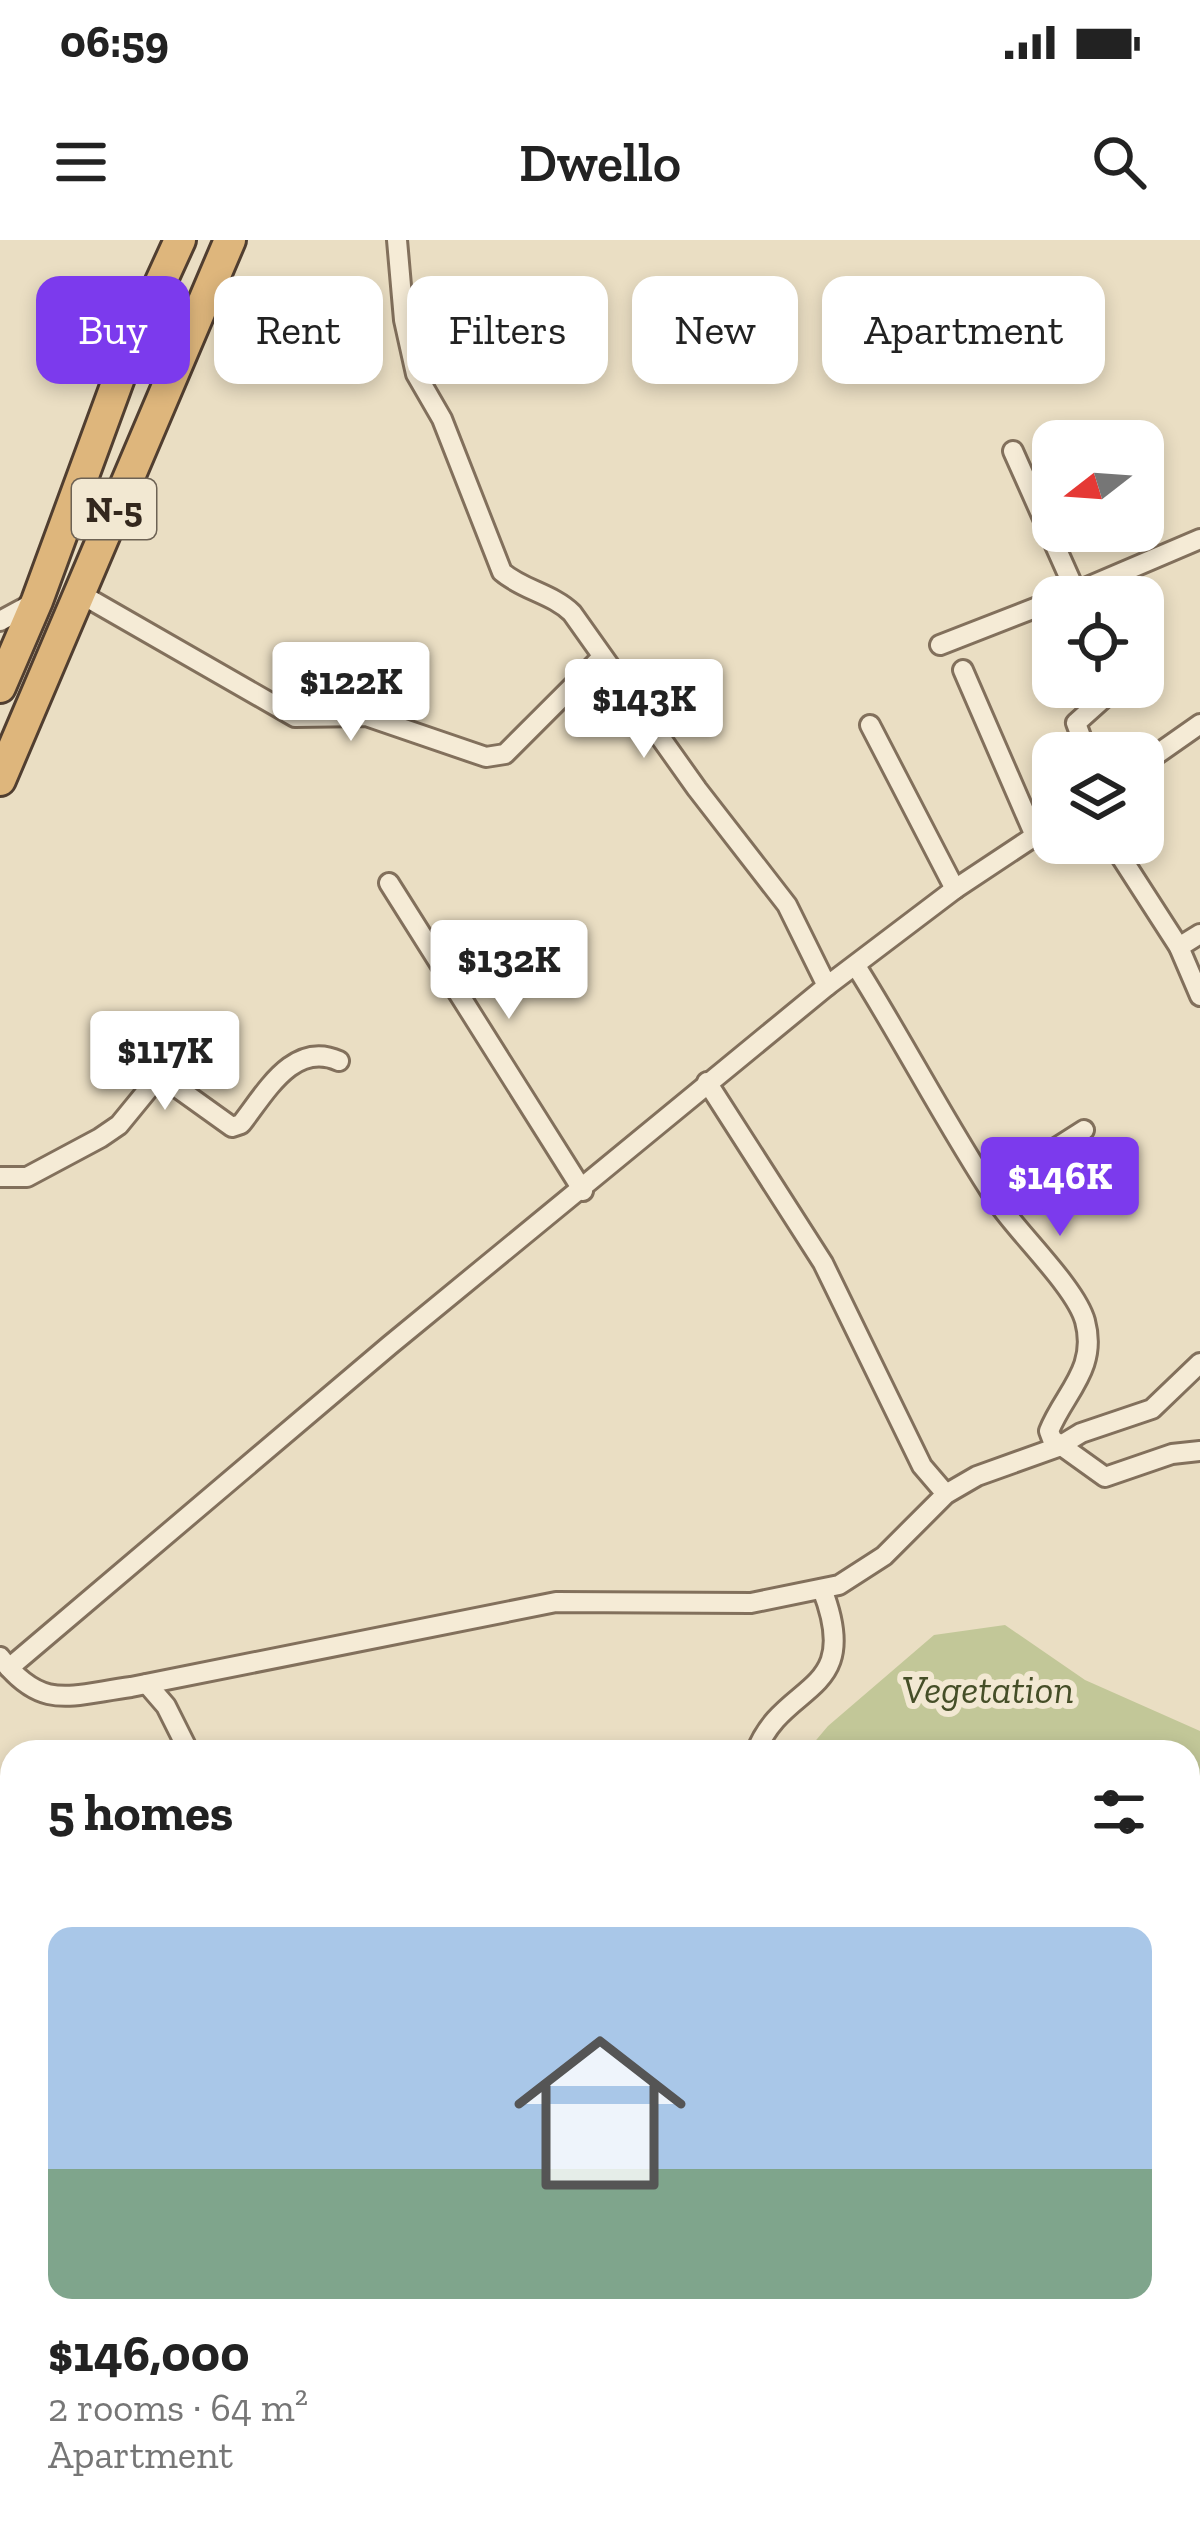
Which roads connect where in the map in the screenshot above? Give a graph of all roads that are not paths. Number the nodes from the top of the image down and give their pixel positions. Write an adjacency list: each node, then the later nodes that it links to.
1 (180, 240): 9 (highway, N-5)
2 (230, 240): 8 (highway, N-5)
3 (397, 240): 13 (street)
4 (1013, 451): 6 (street)
5 (1200, 539): 7 (street)
6 (1065, 576)
7 (1116, 576)
8 (79, 593): 13 (street); 21 (highway, N-5)
9 (37, 601): 11 (street); 15 (highway, N-5)
10 (1032, 609): 12 (street)
11 (0, 621)
12 (940, 645)
13 (602, 657): 30 (street)
14 (963, 670): 22 (street)
15 (0, 687)
16 (1093, 708): 19 (street)
17 (1200, 724): 20 (street)
18 (871, 725): 26 (street)
19 (1079, 732)
20 (1164, 749)
21 (0, 780)
22 (1032, 829)
23 (1032, 838): 26 (street)
24 (1126, 864): 28 (street)
25 (389, 883): 37 (street)
26 (955, 889): 29 (street)
27 (1200, 934): 28 (street)
28 (1179, 947): 31 (street)
29 (856, 966): 30 (street); 36 (street)
30 (827, 986): 33 (street)
31 (1200, 996)
32 (339, 1061): 35 (street)
33 (707, 1082): 37 (street); 41 (street)
34 (1084, 1130): 36 (street)
35 (0, 1177)
36 (990, 1190): 39 (street)
37 (583, 1191): 43 (street)
38 (1200, 1363): 39 (street)
39 (1058, 1447): 40 (street); 41 (street)
40 (1200, 1451)
41 (946, 1494): 42 (street)
42 (821, 1588): 44 (street); 46 (street)
43 (4, 1662): 44 (street)
44 (146, 1684): 45 (street)
45 (183, 1740)
46 (760, 1740)

